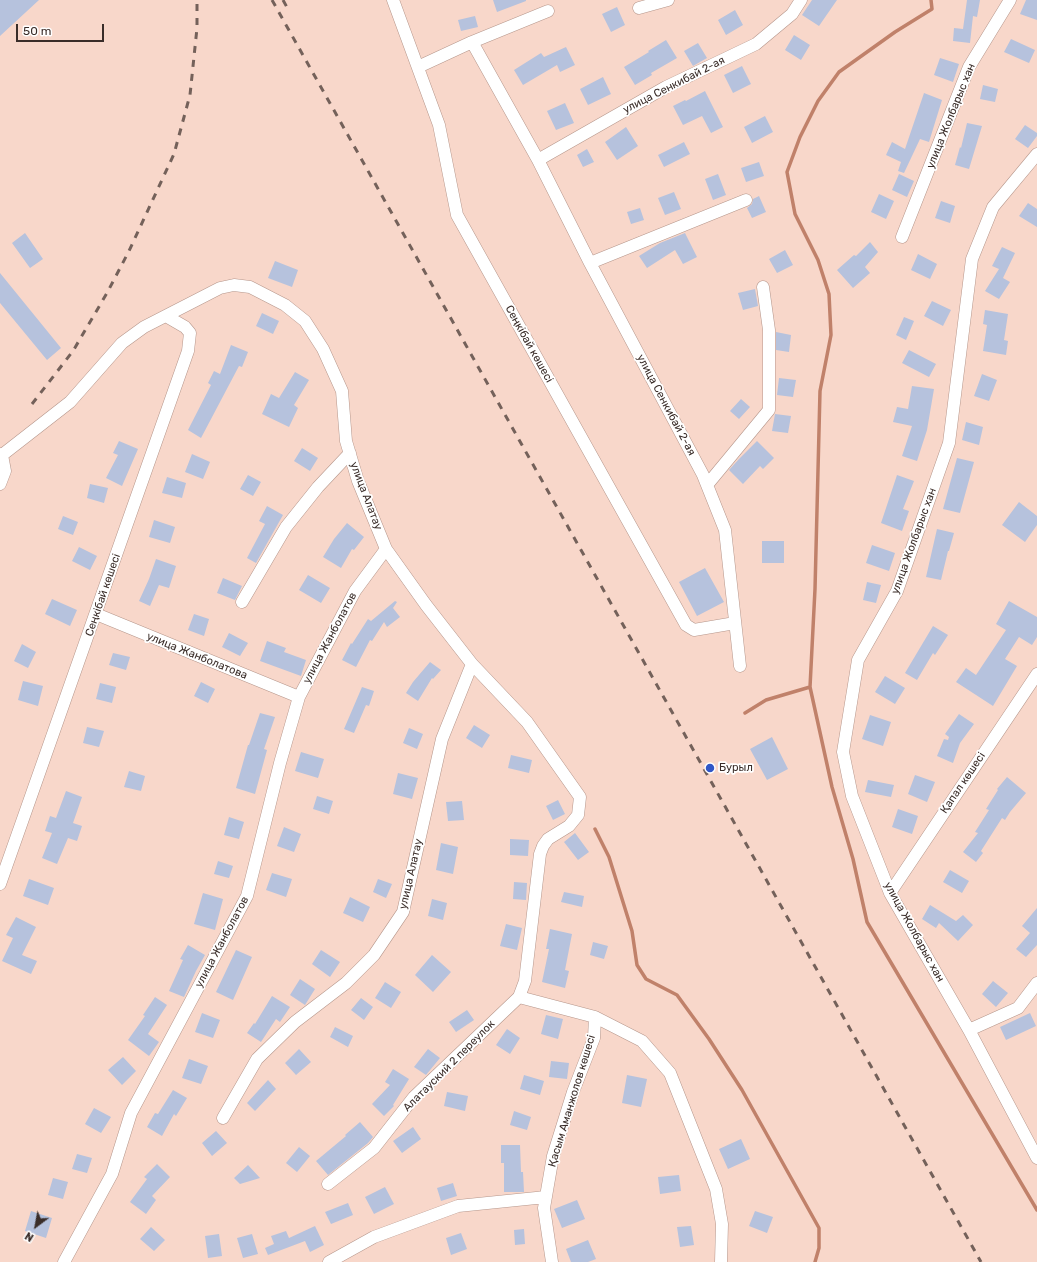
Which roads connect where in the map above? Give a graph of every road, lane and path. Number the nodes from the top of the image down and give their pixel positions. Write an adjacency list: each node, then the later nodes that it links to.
1 (393, 0): 8 (street, Сеңкібай көшесі)
2 (668, 0): 5 (street)
3 (801, 0): 10 (street, улица Сенкибай 2-ая)
4 (1010, 0): 12 (street, улица Жолбарыс хан)
5 (639, 8)
6 (548, 11): 7 (street)
7 (472, 42): 8 (street); 10 (street, улица Сенкибай 2-ая)
8 (418, 67): 23 (street, Сеңкібай көшесі)
9 (1037, 154): 29 (street, улица Жолбарыс хан)
10 (538, 160): 13 (street, улица Сенкибай 2-ая)
11 (746, 200): 13 (street)
12 (902, 237)
13 (590, 263): 19 (street, улица Сенкибай 2-ая)
14 (764, 287): 19 (street)
15 (166, 316): 16 (street, улица Алатау); 17 (street, улица Алатау); 22 (street, Сеңкібай көшесі)
16 (350, 453): 20 (street, улица Алатау); 21 (street)
17 (1, 455): 18 (street)
18 (0, 484)
19 (707, 485): 23 (street, улица Сенкибай 2-ая)
20 (386, 549): 24 (street, улица Алатау); 27 (street, улица Жанболатов)
21 (242, 602)
22 (96, 614): 27 (street, улица Жанболатова); 28 (street, Сеңкібай көшесі)
23 (735, 623): 25 (street, улица Сенкибай 2-ая)
24 (472, 664): 31 (street, улица Алатау); 34 (street, улица Алатау)
25 (740, 666)
26 (1037, 674): 29 (street, Қапал көшесі)
27 (299, 697): 39 (street, улица Жанболатов)
28 (0, 884)
29 (890, 893): 33 (street, улица Жолбарыс хан)
30 (1037, 983): 33 (street)
31 (519, 997): 32 (street); 36 (street, Алатауский 2 переулок)
32 (595, 1017): 37 (street, Қасым Аманжолов көшесі); 41 (street)
33 (969, 1030): 35 (street, улица Жолбарыс хан)
34 (223, 1118)
35 (1037, 1158)
36 (328, 1184)
37 (546, 1197): 38 (street, Қасым Аманжолов көшесі); 40 (street)
38 (548, 1260)
39 (64, 1262)
40 (329, 1262)
41 (721, 1262)

